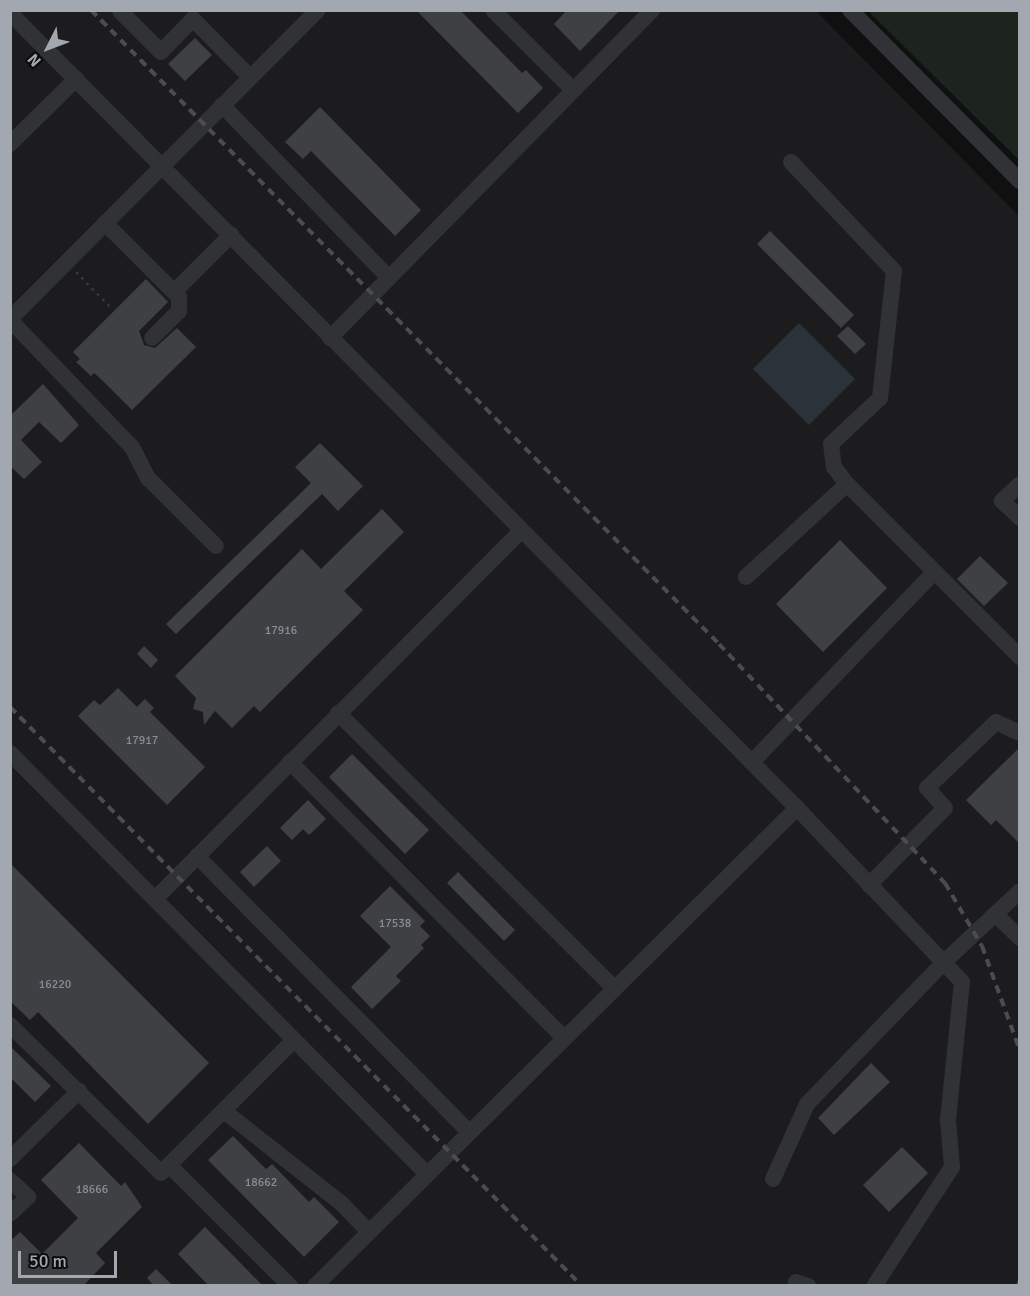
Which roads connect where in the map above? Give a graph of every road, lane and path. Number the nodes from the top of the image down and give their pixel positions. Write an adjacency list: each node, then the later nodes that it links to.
1 (318, 10): 7 (street)
2 (493, 10): 9 (street)
3 (652, 10): 9 (street)
4 (850, 10): 14 (street)
5 (120, 11): 7 (street)
6 (10, 13): 8 (street)
7 (250, 77): 10 (street)
8 (76, 79): 11 (street); 13 (street)
9 (573, 90): 18 (street)
10 (222, 105): 13 (street); 18 (street)
11 (10, 144)
12 (792, 162): 25 (street)
13 (163, 165): 15 (street); 16 (street)
14 (1020, 181)
15 (105, 223): 19 (street); 21 (street)
16 (231, 235): 19 (street); 23 (street)
17 (73, 269): 20 (path)
18 (389, 278): 23 (street)
19 (174, 292): 22 (street)
20 (112, 309)
21 (10, 320): 28 (street)
22 (152, 338)
23 (330, 338): 27 (street)
24 (1020, 483): 26 (street)
25 (847, 484): 29 (street); 30 (street)
26 (1020, 518)
27 (521, 531): 32 (street); 36 (street)
28 (216, 546)
29 (934, 572): 31 (street); 36 (street)
30 (746, 577)
31 (1020, 657)
32 (338, 713): 35 (street); 45 (street)
33 (1020, 733): 39 (street)
34 (10, 753): 41 (street)
35 (290, 762): 38 (street); 47 (street)
36 (752, 762): 37 (street)
37 (797, 808): 39 (street); 45 (street)
38 (197, 856): 41 (street); 51 (street)
39 (869, 885): 44 (street)
40 (1020, 891): 42 (street)
41 (156, 898): 48 (street)
42 (995, 914): 43 (street); 44 (street)
43 (1020, 938)
44 (943, 963): 56 (street); 61 (street)
45 (615, 988): 47 (street)
46 (10, 1025): 49 (street)
47 (564, 1038): 51 (street)
48 (293, 1041): 50 (street); 54 (street)
49 (79, 1091): 52 (street); 53 (street)
50 (224, 1111): 53 (street); 58 (street)
51 (470, 1132): 54 (street)
52 (10, 1159)
53 (169, 1165): 59 (street)
54 (427, 1174): 58 (street)
55 (10, 1179): 57 (street)
56 (773, 1179)
57 (10, 1214)
58 (369, 1232): 60 (street)
59 (290, 1286)
60 (315, 1286)
61 (874, 1286)

